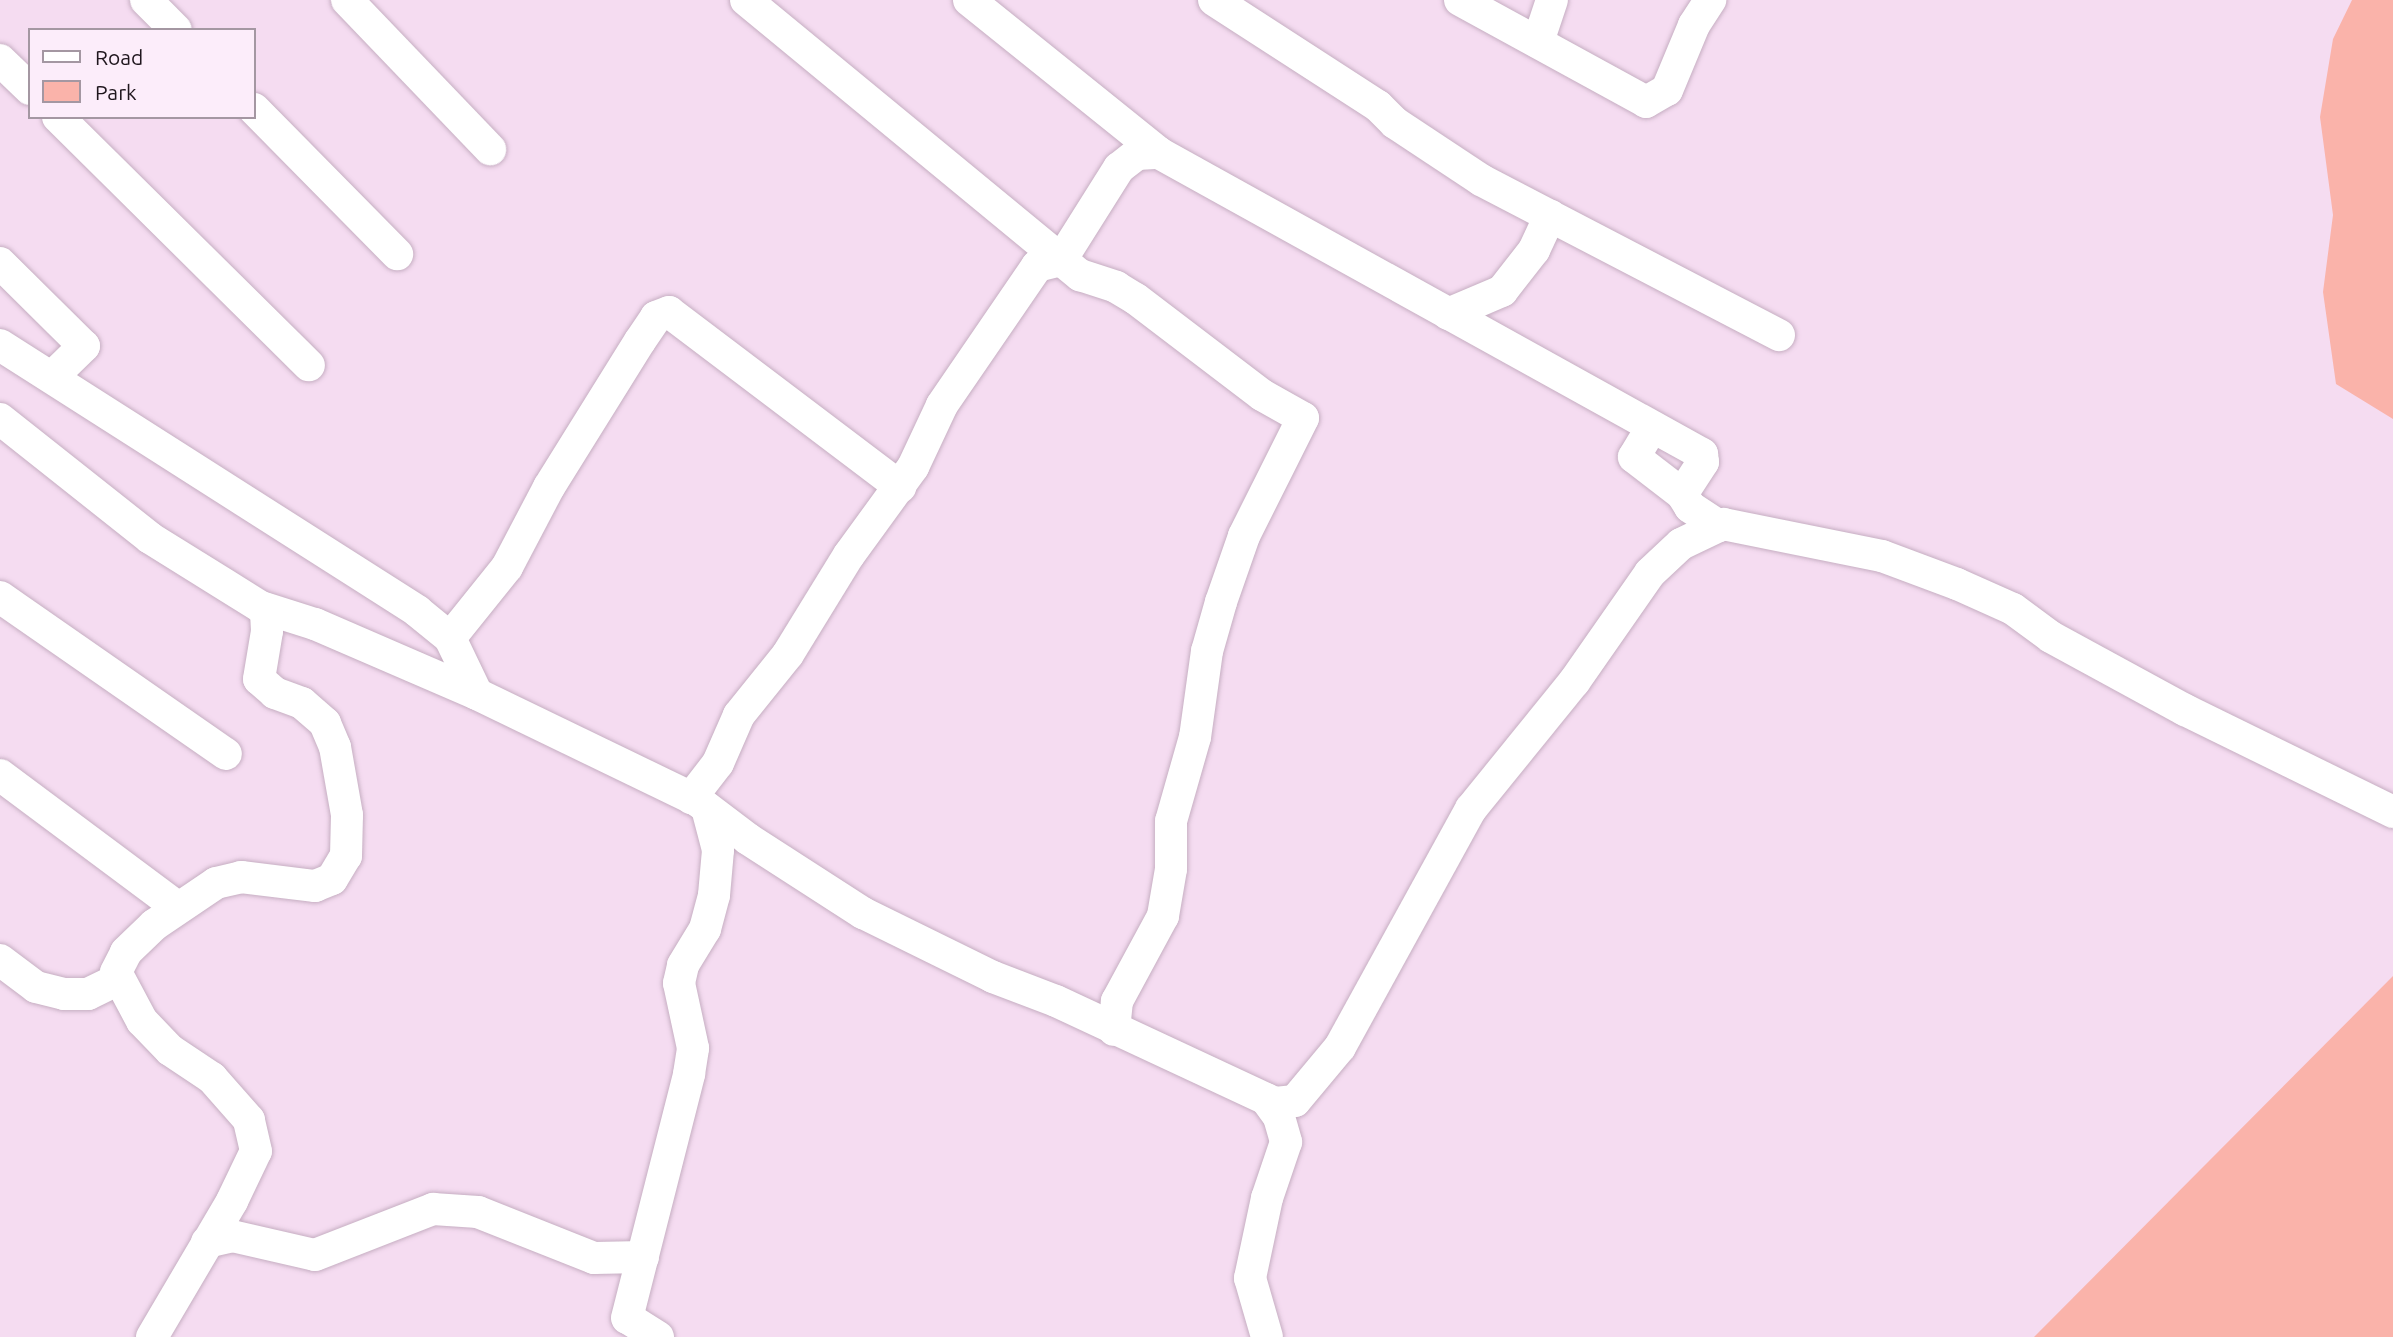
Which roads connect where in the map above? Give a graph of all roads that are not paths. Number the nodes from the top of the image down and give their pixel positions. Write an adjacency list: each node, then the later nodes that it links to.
1 (146, 0): 9 (street)
2 (347, 0): 15 (street)
3 (746, 0): 19 (street)
4 (969, 0): 16 (street)
5 (1214, 0): 17 (street)
6 (1460, 0): 10 (street)
7 (1552, 0): 10 (street)
8 (1710, 0): 10 (street)
9 (174, 28)
10 (1538, 42)
11 (0, 60): 12 (street)
12 (28, 87)
13 (256, 110): 18 (street)
14 (60, 119): 24 (street)
15 (490, 149)
16 (1159, 153): 19 (street); 21 (street)
17 (1550, 215): 21 (street); 22 (street)
18 (397, 254)
19 (1045, 255): 28 (street); 42 (street)
20 (0, 263): 25 (street)
21 (1448, 314): 27 (street)
22 (1779, 335)
23 (0, 345): 25 (street)
24 (309, 365)
25 (53, 376): 33 (street)
26 (0, 419): 32 (street)
27 (1652, 427): 29 (street); 29 (street)
28 (900, 487): 33 (street); 37 (street)
29 (1682, 494): 30 (street)
30 (1718, 526): 38 (street); 43 (street)
31 (0, 597): 35 (street)
32 (266, 609): 34 (street); 39 (street)
33 (450, 638): 34 (street)
34 (477, 694): 37 (street)
35 (226, 754)
36 (0, 775): 39 (street)
37 (699, 803): 42 (street); 47 (street)
38 (2393, 812)
39 (177, 907): 41 (street)
40 (0, 960): 41 (street)
41 (119, 979): 44 (street)
42 (1114, 1030): 43 (street)
43 (1266, 1099): 50 (street)
44 (243, 1177): 45 (street); 46 (street)
45 (264, 1240): 46 (street); 47 (street)
46 (207, 1241): 48 (street)
47 (643, 1257): 49 (street)
48 (152, 1337)
49 (658, 1337)
50 (1267, 1337)

